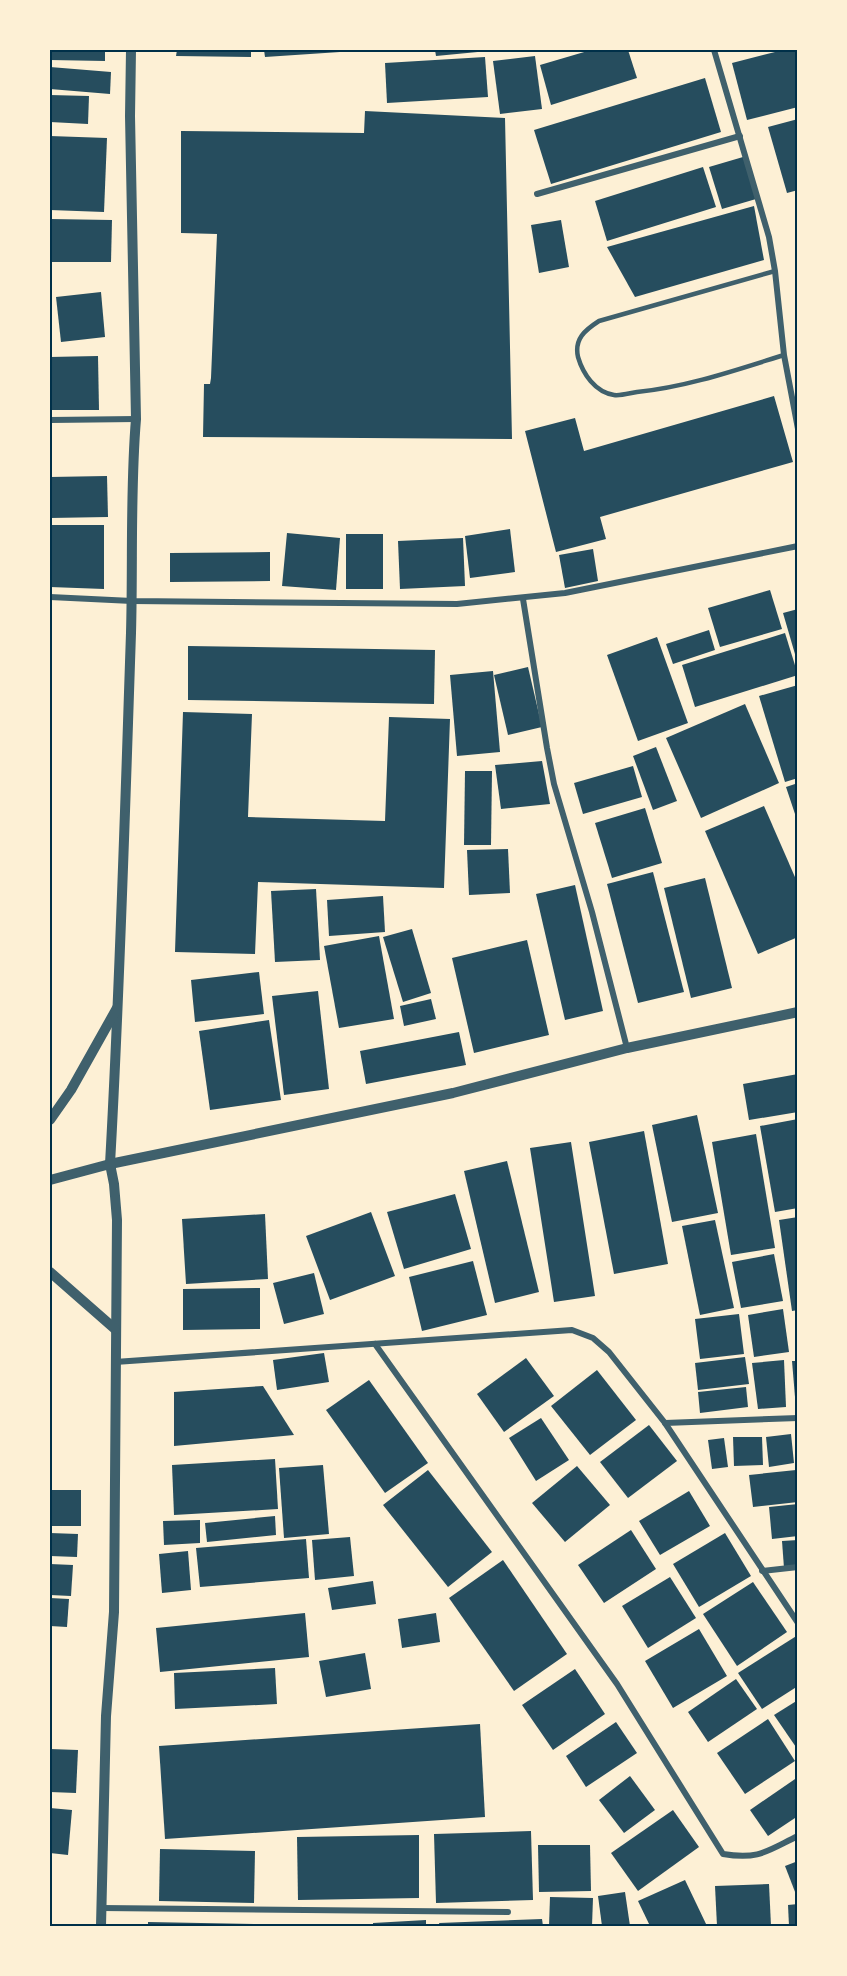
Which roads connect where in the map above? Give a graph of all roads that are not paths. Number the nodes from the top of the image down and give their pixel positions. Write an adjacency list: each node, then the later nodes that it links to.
1 (131, 50): 7 (street)
2 (714, 50): 3 (street)
3 (740, 136): 4 (street); 5 (street)
4 (537, 194)
5 (775, 271): 6 (street); 6 (lane)
6 (784, 355): 9 (street)
7 (136, 419): 8 (street); 13 (street)
8 (50, 420)
9 (798, 429)
10 (798, 546): 12 (street)
11 (50, 597): 13 (street)
12 (523, 599): 13 (street); 16 (street)
13 (132, 601): 14 (street)
14 (119, 1005): 17 (street); 18 (street)
15 (798, 1012): 16 (street)
16 (627, 1048): 18 (street)
17 (50, 1120)
18 (110, 1164): 19 (street); 21 (street)
19 (50, 1180)
20 (50, 1272): 21 (street)
21 (115, 1329): 23 (street)
22 (375, 1344): 23 (street); 25 (street); 29 (street)
23 (115, 1362): 30 (street)
24 (798, 1418): 25 (street)
25 (665, 1423): 27 (street)
26 (798, 1567): 27 (street)
27 (762, 1571): 28 (street)
28 (797, 1623)
29 (798, 1836)
30 (101, 1908): 31 (street); 32 (street)
31 (508, 1912)
32 (101, 1926)

